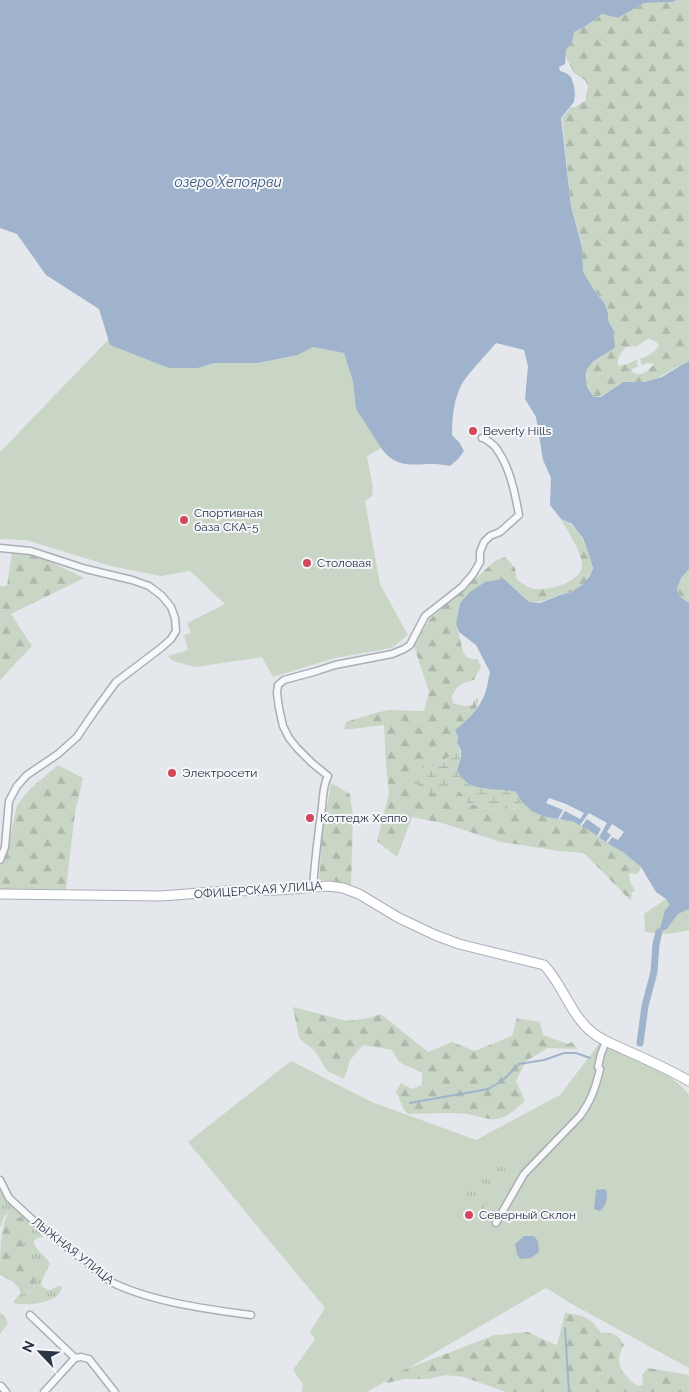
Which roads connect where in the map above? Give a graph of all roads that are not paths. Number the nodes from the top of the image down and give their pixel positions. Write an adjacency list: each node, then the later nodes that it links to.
1 (482, 438): 4 (street)
2 (0, 548): 3 (street)
3 (0, 860)
4 (313, 887): 5 (street, ОФИЦЕРСКАЯ УЛИЦА); 6 (street, ОФИЦЕРСКАЯ УЛИЦА)
5 (0, 894)
6 (609, 1042): 7 (street, ОФИЦЕРСКАЯ УЛИЦА); 9 (street)
7 (689, 1081)
8 (0, 1180): 10 (street, ЛЫЖНАЯ УЛИЦА)
9 (496, 1223)
10 (251, 1315)
11 (30, 1316): 12 (street)
12 (75, 1358): 15 (street); 16 (street)
13 (1, 1386): 14 (street)
14 (6, 1392)
15 (44, 1392)
16 (115, 1392)

